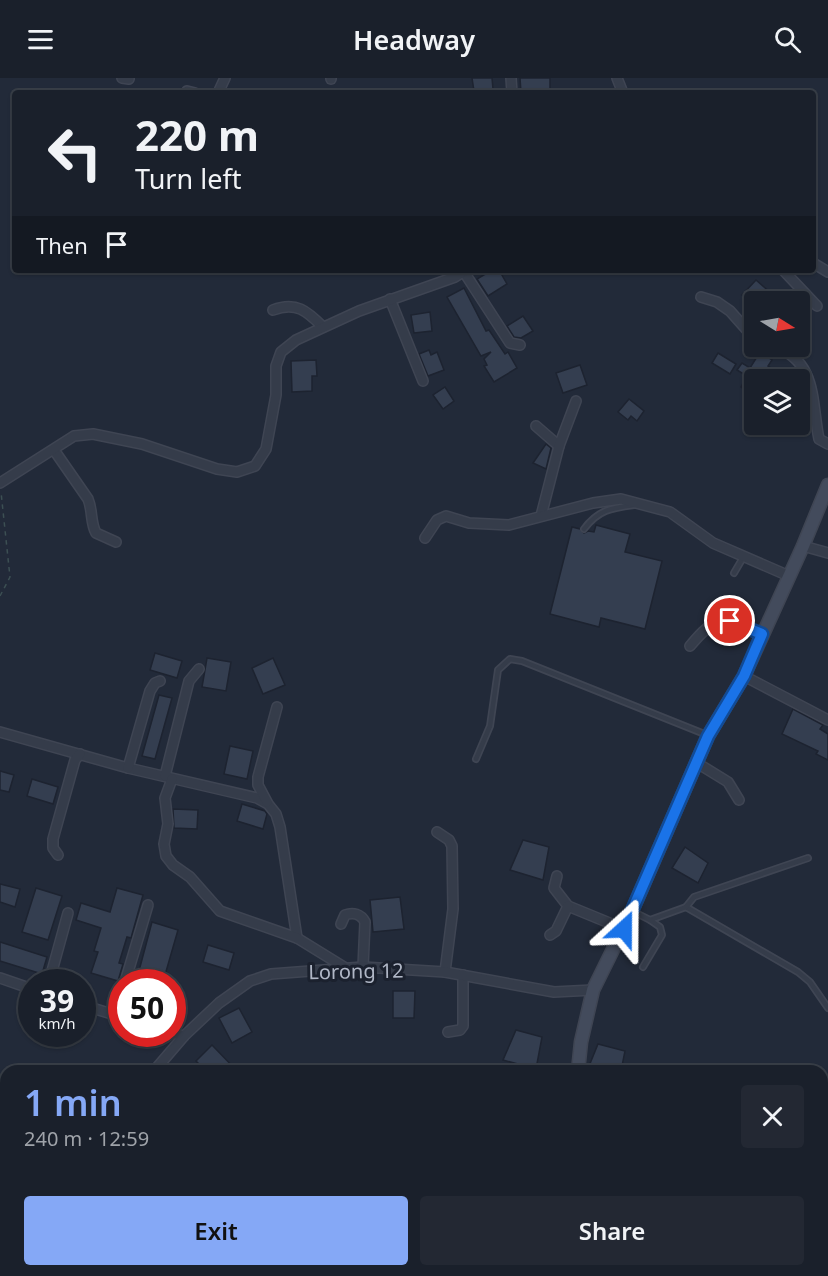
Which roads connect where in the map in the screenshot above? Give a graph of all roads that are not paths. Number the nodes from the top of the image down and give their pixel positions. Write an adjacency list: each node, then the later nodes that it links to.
1 (460, 273): 5 (street)
2 (466, 273): 10 (street)
3 (795, 274): 6 (street)
4 (701, 297): 9 (street)
5 (390, 299): 8 (street); 12 (street)
6 (817, 306)
7 (273, 310): 8 (street)
8 (323, 327): 17 (street)
9 (744, 328)
10 (520, 345)
11 (794, 357): 15 (street)
12 (423, 381)
13 (576, 401): 16 (street)
14 (536, 426): 16 (street)
15 (828, 444)
16 (559, 446): 21 (street)
17 (54, 450): 18 (street); 24 (street)
18 (0, 483)
19 (828, 485): 25 (main road)
20 (645, 504): 21 (street); 22 (lane); 27 (street)
21 (542, 516): 23 (street)
22 (584, 529)
23 (425, 538)
24 (116, 542)
25 (803, 546): 26 (street); 29 (main road)
26 (828, 553)
27 (744, 556): 28 (lane); 29 (street)
28 (734, 573)
29 (789, 576): 30 (main road)
30 (762, 634): 31 (street); 33 (main road)
31 (690, 646)
32 (200, 669): 43 (street)
33 (744, 676): 36 (street); 38 (main road)
34 (160, 681): 42 (street)
35 (277, 707): 45 (street)
36 (828, 720)
37 (0, 732): 39 (street)
38 (708, 736): 40 (lane); 41 (main road)
39 (80, 754): 42 (street); 47 (street)
40 (476, 759)
41 (697, 763): 44 (street); 53 (main road)
42 (128, 768): 43 (street)
43 (168, 778): 45 (street); 59 (street)
44 (739, 800)
45 (268, 804): 59 (street)
46 (437, 832): 65 (street)
47 (58, 855)
48 (808, 858): 52 (lane)
49 (556, 876): 51 (street)
50 (147, 905): 64 (street)
51 (568, 906): 57 (street); 58 (street)
52 (686, 907): 55 (lane); 70 (lane)
53 (632, 911): 55 (lane); 57 (main road)
54 (68, 913): 63 (street)
55 (650, 920): 62 (lane)
56 (341, 924): 60 (street)
57 (624, 929): 69 (main road)
58 (550, 935)
59 (297, 938): 61 (street)
60 (363, 967): 61 (street, Lorong 12); 65 (street, Lorong 12)
61 (344, 968): 72 (street, Lorong 12)
62 (643, 968)
63 (53, 969)
64 (129, 969)
65 (445, 972): 66 (street, Lorong 12)
66 (463, 975): 69 (street, Lorong 12); 71 (street)
67 (0, 978): 68 (street)
68 (18, 984)
69 (593, 990): 75 (main road)
70 (828, 1008)
71 (448, 1032)
72 (186, 1034)
73 (175, 1047): 74 (street, Lorong 12)
74 (161, 1065)
75 (579, 1065)

